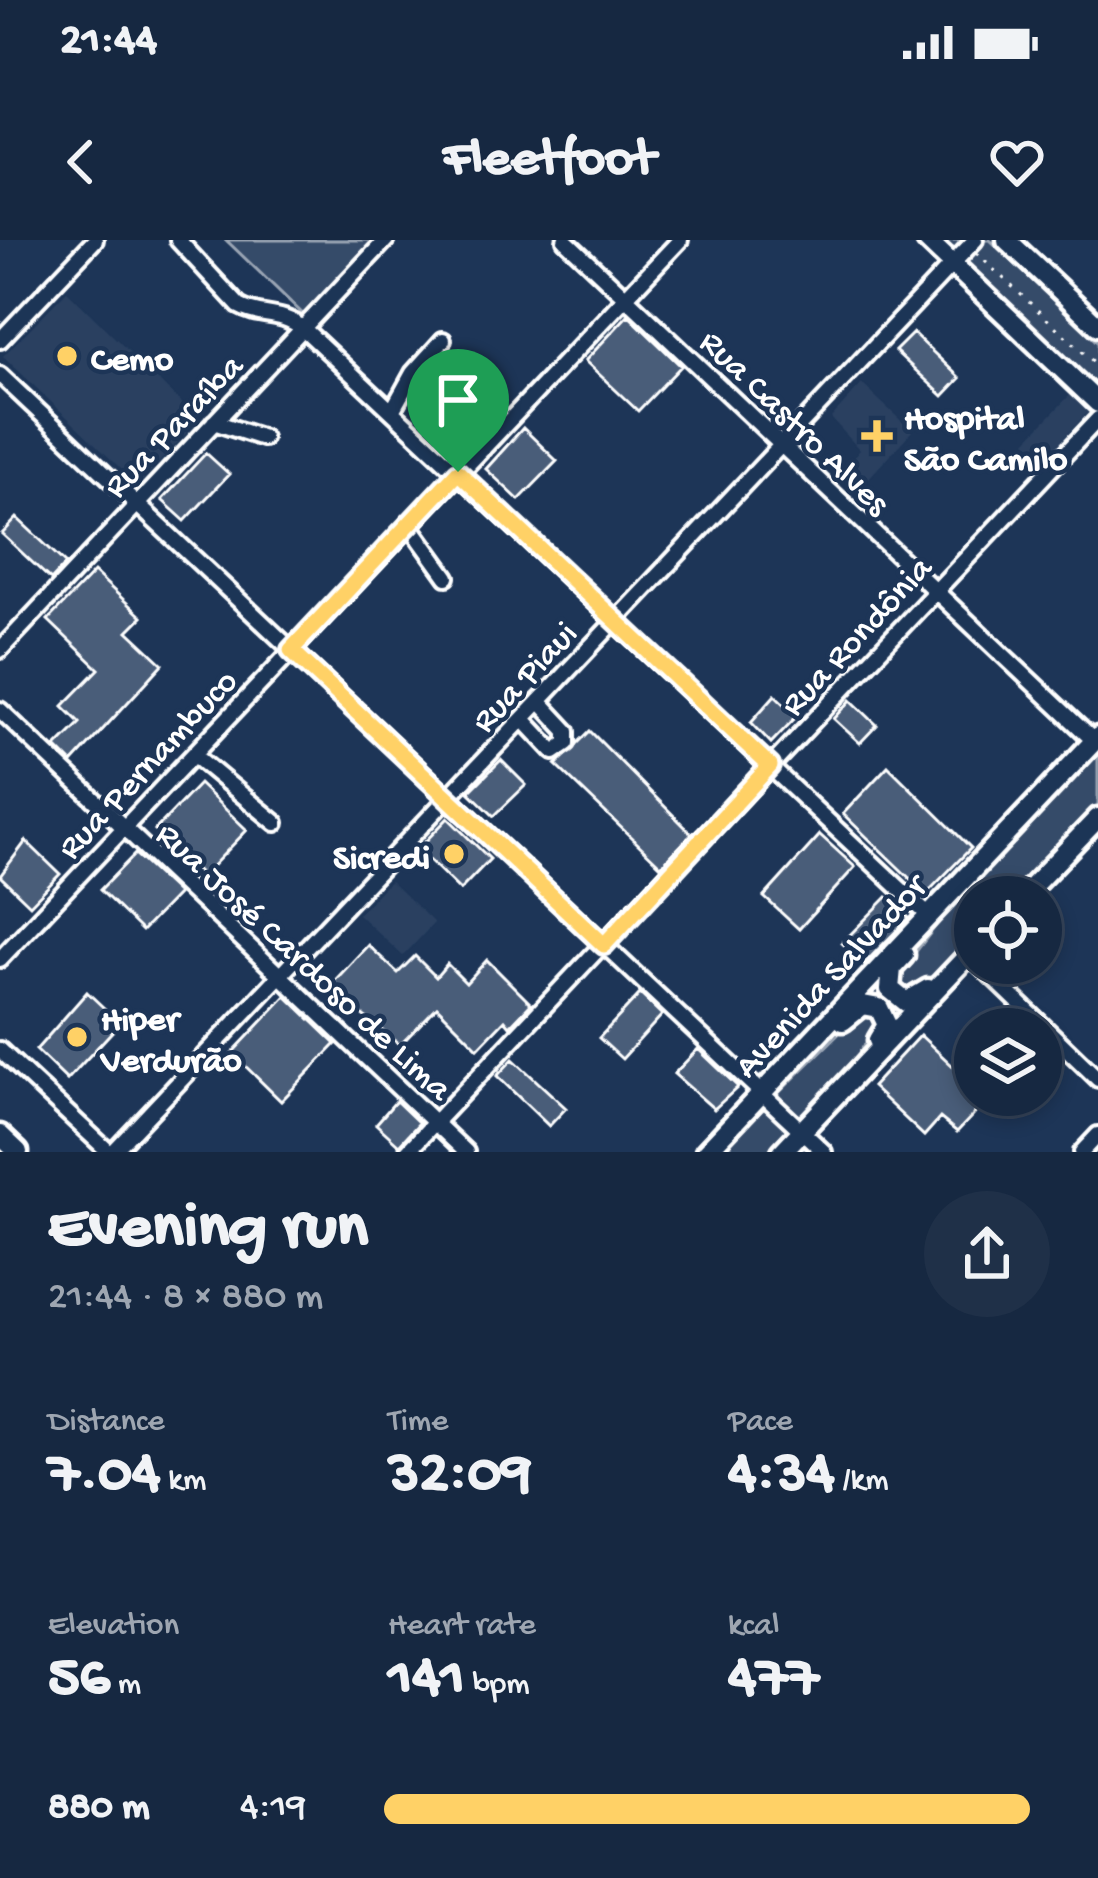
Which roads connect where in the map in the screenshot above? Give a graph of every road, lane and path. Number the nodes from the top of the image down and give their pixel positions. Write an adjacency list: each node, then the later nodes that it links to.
1 (95, 240): 13 (street)
2 (178, 240): 12 (street)
3 (386, 240): 12 (street, Rua Paraíba)
4 (566, 240): 10 (street, Rua Castro Alves)
5 (680, 240): 10 (street, Rua Pernambuco)
6 (927, 240): 9 (main road)
7 (1007, 240): 11 (main road)
8 (972, 243): 9 (street, Rua Piaui); 15 (path)
9 (953, 264): 17 (main road); 22 (street, Rua Piaui)
10 (625, 298): 22 (street, Rua Castro Alves); 23 (street, Rua Pernambuco)
11 (1098, 326)
12 (304, 328): 18 (street, Rua Paraíba); 19 (street)
13 (0, 340)
14 (443, 340): 19 (street)
15 (1098, 366)
16 (0, 375): 24 (street)
17 (1098, 403)
18 (228, 408): 21 (street, Rua Paraíba); 21 (street)
19 (392, 411): 23 (street)
20 (1098, 419): 27 (street, Rua Rondônia)
21 (214, 422): 24 (street, Rua Paraíba)
22 (780, 445): 27 (street, Rua Castro Alves); 28 (street, Rua Piaui)
23 (458, 472): 25 (street, Rua Pernambuco); 28 (street)
24 (136, 504): 29 (street, Rua Paraíba); 30 (street)
25 (410, 524): 26 (street); 30 (street, Rua Pernambuco)
26 (447, 577)
27 (934, 592): 34 (street, Rua Castro Alves); 36 (street, Rua Rondônia)
28 (615, 621): 31 (street, Rua Piaui); 36 (street)
29 (0, 650)
30 (291, 650): 35 (street, Rua Pernambuco); 37 (street)
31 (539, 701): 33 (street, Rua Piaui); 33 (street)
32 (0, 710): 40 (street, Rua José Cardoso de Lima)
33 (523, 719): 37 (street, Rua Piaui)
34 (1096, 739): 42 (main road, Avenida Salvador)
35 (194, 755): 39 (street); 40 (street, Rua Pernambuco)
36 (770, 766): 42 (street); 44 (street, Rua Rondônia)
37 (447, 798): 44 (street); 47 (street, Rua Piaui)
38 (1098, 818): 41 (main road)
39 (276, 823)
40 (125, 829): 45 (street, Rua Pernambuco); 47 (street, Rua José Cardoso de Lima)
41 (1042, 876)
42 (928, 916): 43 (main road, Avenida Salvador)
43 (911, 935): 48 (main road); 50 (main road, Avenida Salvador)
44 (604, 945): 54 (street); 55 (street, Rua Rondônia)
45 (0, 959)
46 (954, 972): 48 (main road)
47 (279, 976): 55 (street, Rua José Cardoso de Lima); 62 (street, Rua Piaui)
48 (949, 976): 52 (main road)
49 (1002, 984): 53 (street)
50 (824, 1028): 52 (main road); 54 (main road, Avenida Salvador)
51 (0, 1050): 57 (street)
52 (869, 1060): 56 (main road)
53 (1098, 1078)
54 (761, 1093): 56 (street); 65 (main road, Avenida Salvador)
55 (435, 1122): 63 (street, Rua Rondônia); 64 (street, Rua José Cardoso de Lima)
56 (802, 1131): 66 (main road); 67 (street)
57 (89, 1134): 61 (street); 62 (street)
58 (0, 1135): 60 (main road)
59 (1098, 1135): 68 (street)
60 (18, 1152)
61 (87, 1152)
62 (111, 1152)
63 (407, 1152)
64 (466, 1152)
65 (706, 1152)
66 (782, 1152)
67 (824, 1152)
68 (1082, 1152)

